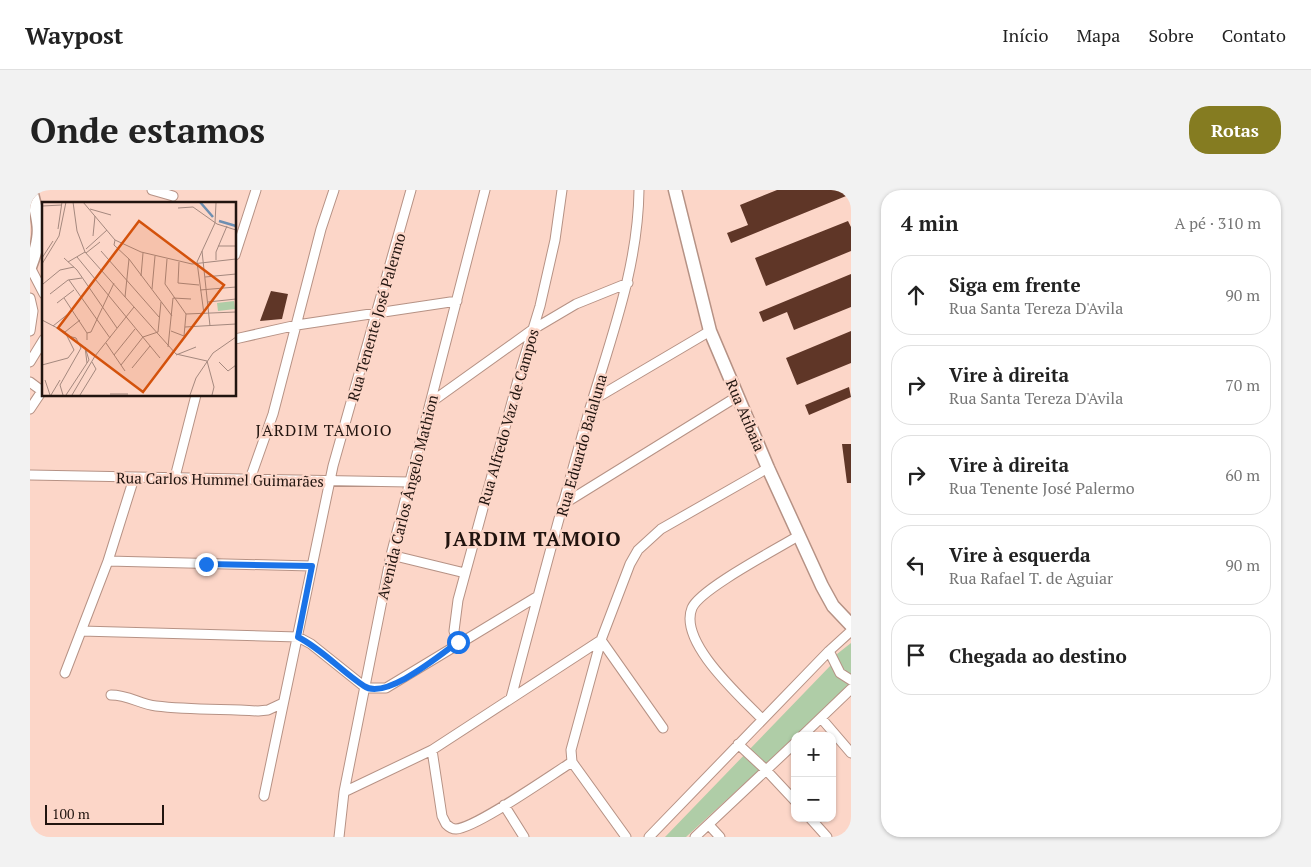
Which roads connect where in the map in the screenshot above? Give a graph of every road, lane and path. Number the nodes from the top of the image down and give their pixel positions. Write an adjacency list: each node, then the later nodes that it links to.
1 (30, 190): 11 (main road)
2 (152, 190): 10 (street)
3 (256, 190): 12 (street)
4 (334, 190): 19 (street)
5 (411, 190): 18 (street, Rua Tenente José Palermo)
6 (485, 190): 17 (street, Avenida Carlos Ângelo Mathion)
7 (562, 190): 20 (street, Rua Alfredo Vaz de Campos)
8 (639, 190): 14 (street, Rua Eduardo Balaluna)
9 (675, 190): 22 (main road, Rua Atibaia)
10 (173, 197)
11 (42, 239): 13 (main road)
12 (236, 252)
13 (30, 267): 15 (street)
14 (628, 283): 20 (street); 29 (street, Rua Eduardo Balaluna)
15 (42, 290)
16 (30, 298): 21 (street)
17 (457, 300): 18 (street); 30 (street, Avenida Carlos Ângelo Mathion)
18 (377, 314): 19 (street); 37 (street, Rua Tenente José Palermo)
19 (297, 325): 23 (street); 36 (street)
20 (532, 330): 30 (street); 44 (street, Rua Alfredo Vaz de Campos)
21 (30, 331)
22 (710, 331): 28 (main road, Rua Atibaia); 29 (street)
23 (236, 339)
24 (42, 342): 25 (street)
25 (30, 362)
26 (30, 382): 31 (street)
27 (196, 396): 34 (street)
28 (738, 396): 32 (main road, Rua Atibaia); 39 (street)
29 (593, 400): 39 (street, Rua Eduardo Balaluna)
30 (430, 403): 38 (street, Avenida Carlos Ângelo Mathion)
31 (30, 409)
32 (768, 468): 40 (main road, Rua Atibaia); 50 (street)
33 (30, 475): 35 (street, Rua Carlos Hummel Guimarães)
34 (175, 477): 35 (street, Rua Carlos Hummel Guimarães); 36 (street, Rua Carlos Hummel Guimarães)
35 (134, 478): 42 (street)
36 (250, 479): 37 (street, Rua Carlos Hummel Guimarães)
37 (330, 481): 38 (street, Rua Carlos Hummel Guimarães); 43 (street, Rua Tenente José Palermo)
38 (410, 482): 41 (street, Avenida Carlos Ângelo Mathion)
39 (562, 505): 45 (street, Rua Eduardo Balaluna)
40 (798, 536): 46 (main road, Rua Atibaia); 63 (street)
41 (390, 555): 44 (street); 57 (street, Avenida Carlos Ângelo Mathion)
42 (108, 561): 43 (street); 47 (street)
43 (312, 566): 49 (street, Rua Tenente José Palermo)
44 (465, 574): 51 (street, Rua Alfredo Vaz de Campos)
45 (538, 596): 51 (street); 60 (street, Rua Eduardo Balaluna)
46 (851, 625)
47 (82, 631): 49 (street); 55 (street)
48 (851, 631): 52 (street)
49 (298, 637): 57 (street); 61 (street, Rua Tenente José Palermo)
50 (601, 640): 53 (street); 54 (street); 64 (street)
51 (458, 642): 57 (street)
52 (829, 650): 56 (street); 63 (street)
53 (573, 658): 54 (street); 60 (street)
54 (595, 660): 70 (street)
55 (65, 673)
56 (851, 680)
57 (366, 688): 72 (street, Avenida Carlos Ângelo Mathion)
58 (851, 689): 62 (street)
59 (111, 695): 61 (street)
60 (511, 698): 68 (street)
61 (283, 703): 73 (street, Rua Tenente José Palermo)
62 (821, 718): 65 (street); 69 (street)
63 (762, 719): 66 (street)
64 (663, 728)
65 (806, 732)
66 (738, 744): 71 (street); 81 (street)
67 (791, 747): 71 (street)
68 (432, 750): 72 (street); 75 (street)
69 (851, 753)
70 (572, 762): 75 (street); 80 (street)
71 (766, 770): 74 (street); 77 (street)
72 (344, 792): 78 (street, Avenida Carlos Ângelo Mathion)
73 (264, 796)
74 (791, 797)
75 (504, 805): 79 (street)
76 (814, 822): 84 (street)
77 (708, 825): 82 (street); 83 (street)
78 (339, 837)
79 (524, 837)
80 (626, 837)
81 (650, 837)
82 (696, 837)
83 (720, 837)
84 (828, 837)

